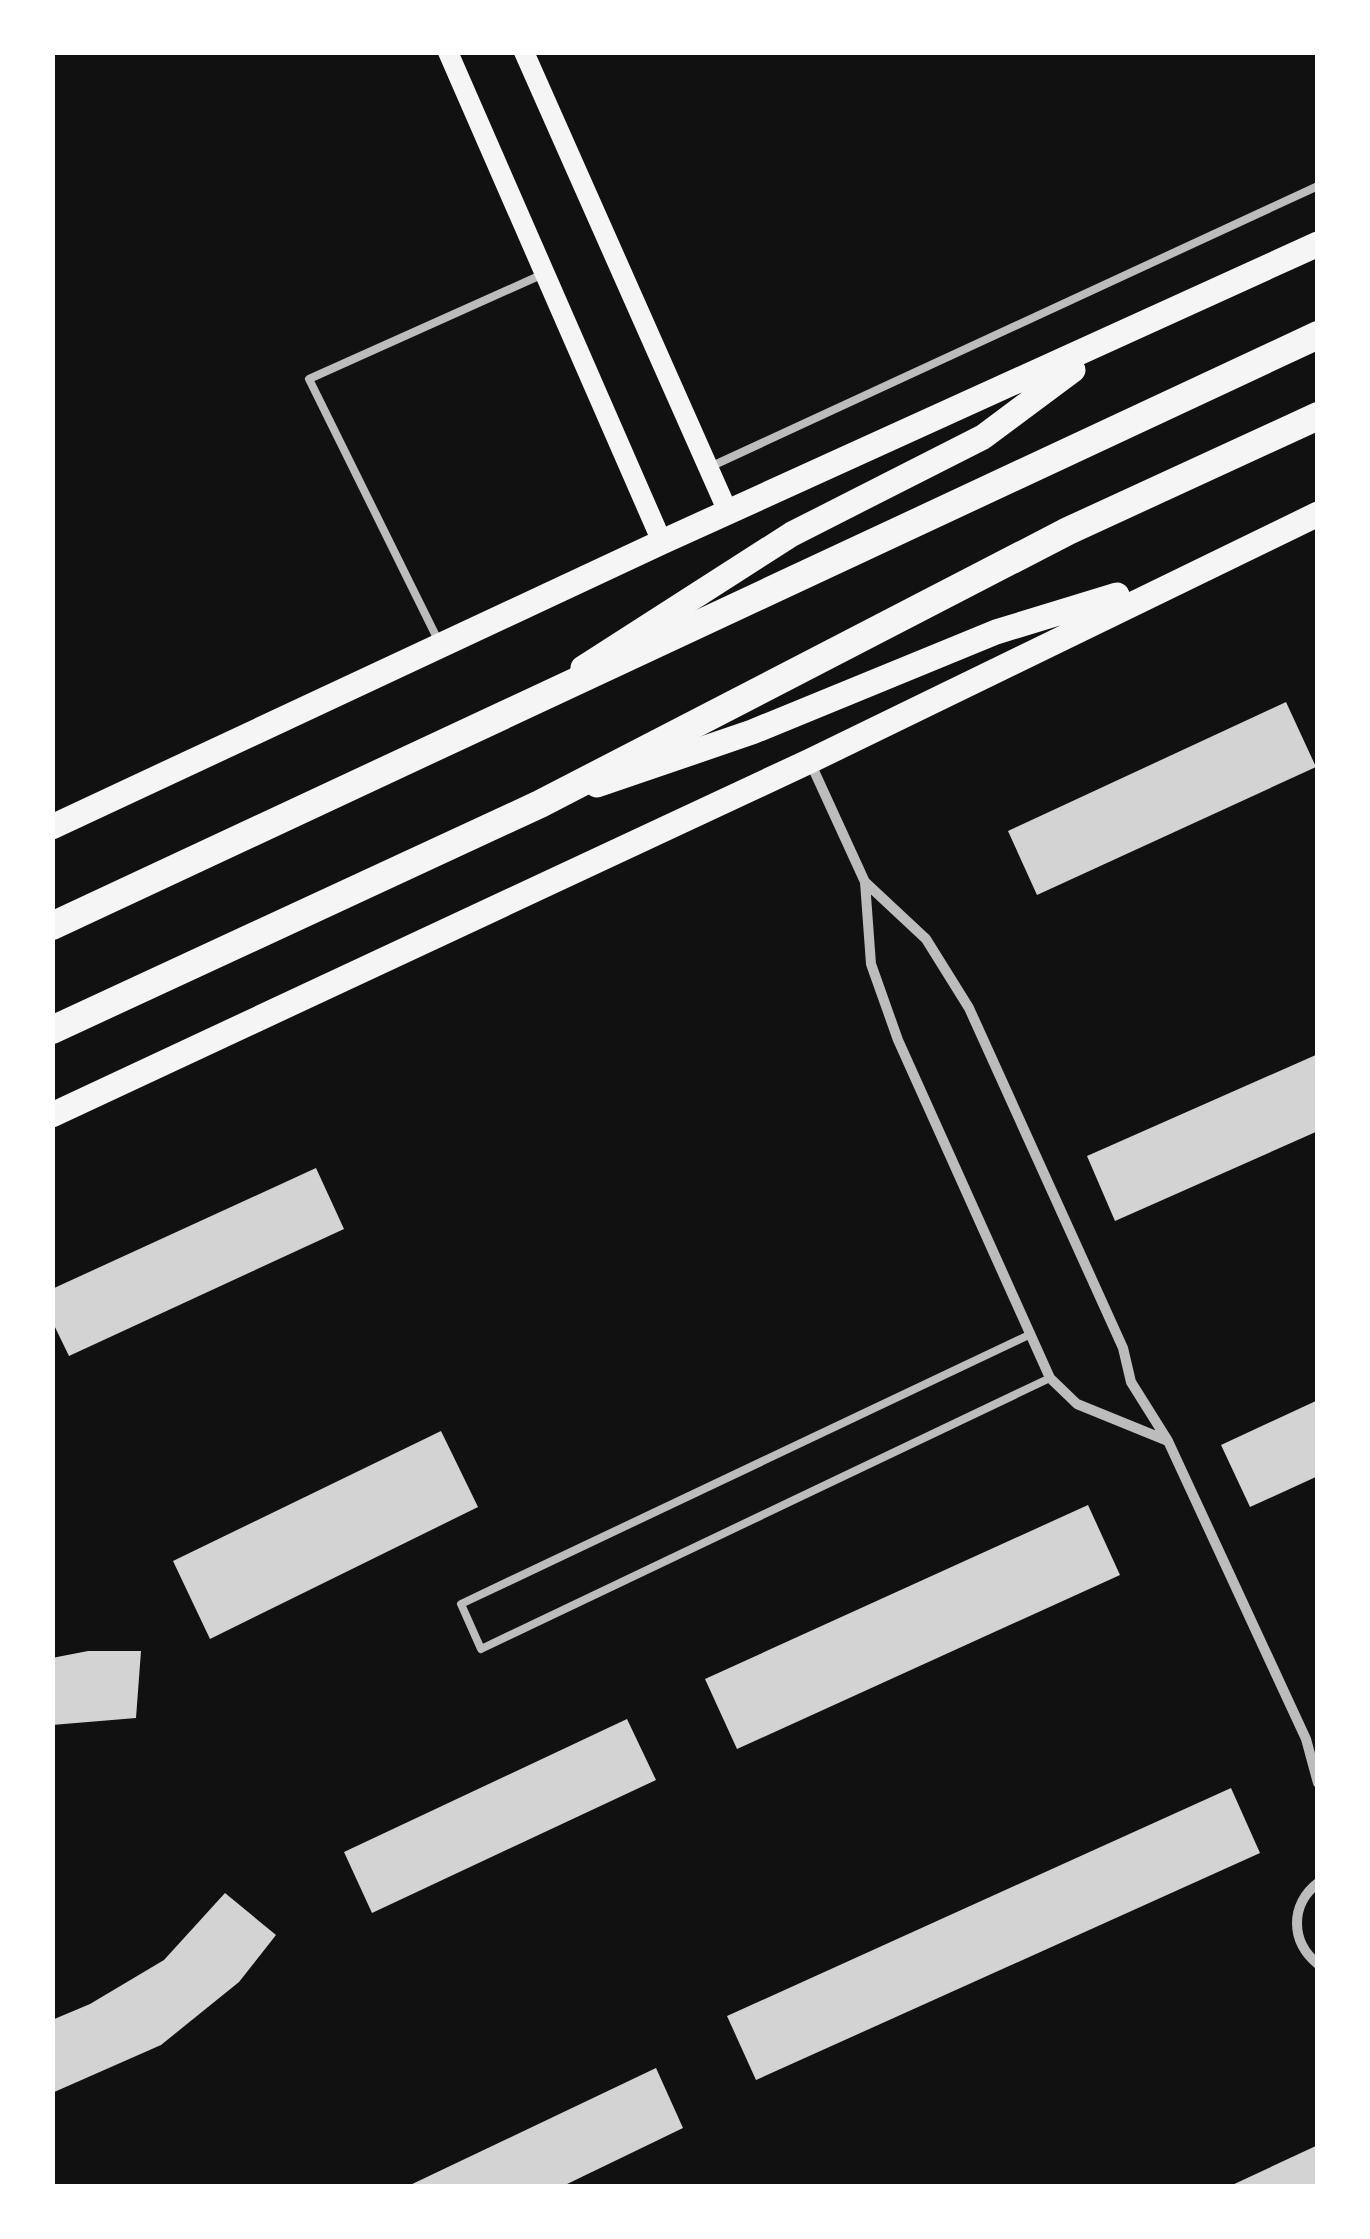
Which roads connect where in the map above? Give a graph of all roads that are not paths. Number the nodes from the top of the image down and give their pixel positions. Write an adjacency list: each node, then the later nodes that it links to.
1 (448, 52): 5 (main road)
2 (524, 52): 9 (main road)
3 (1318, 186): 9 (lane)
4 (1318, 244): 7 (main road)
5 (545, 273): 12 (main road); 14 (lane)
6 (1318, 336): 15 (highway)
7 (1112, 340): 10 (main road); 15 (main road)
8 (1318, 416): 17 (highway)
9 (708, 468): 10 (main road)
10 (728, 512): 12 (main road)
11 (1318, 514): 13 (main road)
12 (662, 542): 14 (main road)
13 (1189, 573): 16 (main road); 17 (main road)
14 (441, 646): 18 (main road)
15 (506, 716): 20 (highway)
16 (810, 761): 19 (street); 22 (main road)
17 (540, 804): 21 (highway)
18 (52, 827)
19 (865, 882): 23 (street); 25 (street)
20 (52, 926)
21 (52, 1030)
22 (52, 1115)
23 (1031, 1334): 24 (street); 24 (lane)
24 (1050, 1378): 25 (street)
25 (1168, 1440): 26 (street)
26 (1318, 1783)
27 (1318, 1883): 28 (street)
28 (1318, 1964)

